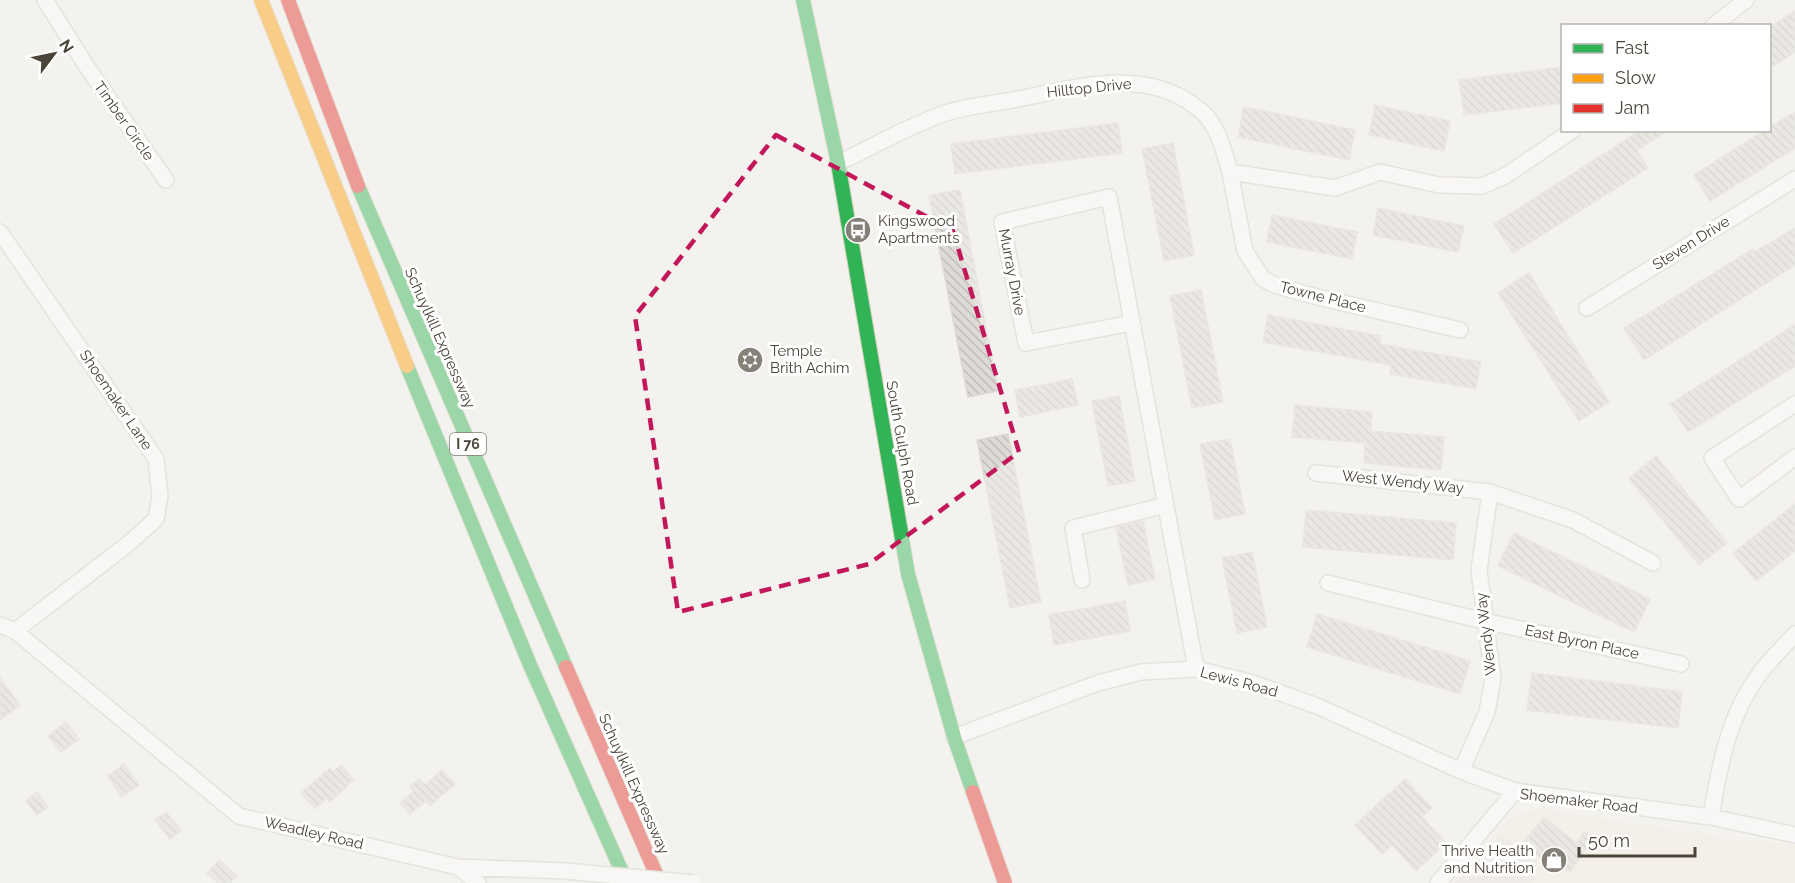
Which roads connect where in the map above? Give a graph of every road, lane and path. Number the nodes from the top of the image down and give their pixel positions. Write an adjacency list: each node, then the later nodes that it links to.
1 (45, 0): 11 (street, Timber Circle)
2 (261, 0): 37 (main road, I 76)
3 (288, 0): 38 (main road, Schuylkill Expressway / I 76)
4 (802, 0): 8 (main road, South Gulph Road)
5 (1746, 0): 6 (street)
6 (1716, 24)
7 (1570, 132): 9 (street)
8 (838, 163): 9 (street, Hilltop Drive); 30 (main road, South Gulph Road)
9 (1230, 172): 15 (street, Towne Place)
10 (1795, 179): 13 (street, Steven Drive)
11 (166, 180)
12 (0, 232): 26 (street, Shoemaker Lane)
13 (1587, 308)
14 (1132, 323): 14 (street, Murray Drive); 20 (street, Murray Drive)
15 (1460, 330)
16 (1795, 404): 17 (street)
17 (1795, 457)
18 (1316, 473): 19 (street, West Wendy Way)
19 (1490, 492): 21 (street, West Wendy Way); 24 (street, Wendy Way)
20 (1166, 505): 22 (street); 29 (street, Murray Drive)
21 (1653, 564)
22 (1082, 580)
23 (1328, 583): 24 (street, East Byron Place)
24 (1484, 621): 28 (street, East Byron Place); 31 (street, Wendy Way)
25 (0, 625): 26 (street, Weadley Road)
26 (15, 631): 35 (street, Weadley Road)
27 (1795, 634): 33 (street)
28 (1681, 664)
29 (1196, 669): 30 (street, Lewis Road); 31 (street, Lewis Road)
30 (954, 737): 40 (main road, South Gulph Road)
31 (1461, 771): 32 (street, Lewis Road)
32 (1515, 791): 33 (street, Shoemaker Road); 41 (street, Shoemaker Road)
33 (1711, 817): 34 (street, Shoemaker Road)
34 (1795, 835)
35 (458, 867): 36 (street); 39 (street, Weadley Road, bridge)
36 (478, 883)
37 (627, 883)
38 (660, 883)
39 (693, 883)
40 (1005, 883)
41 (1438, 883)

